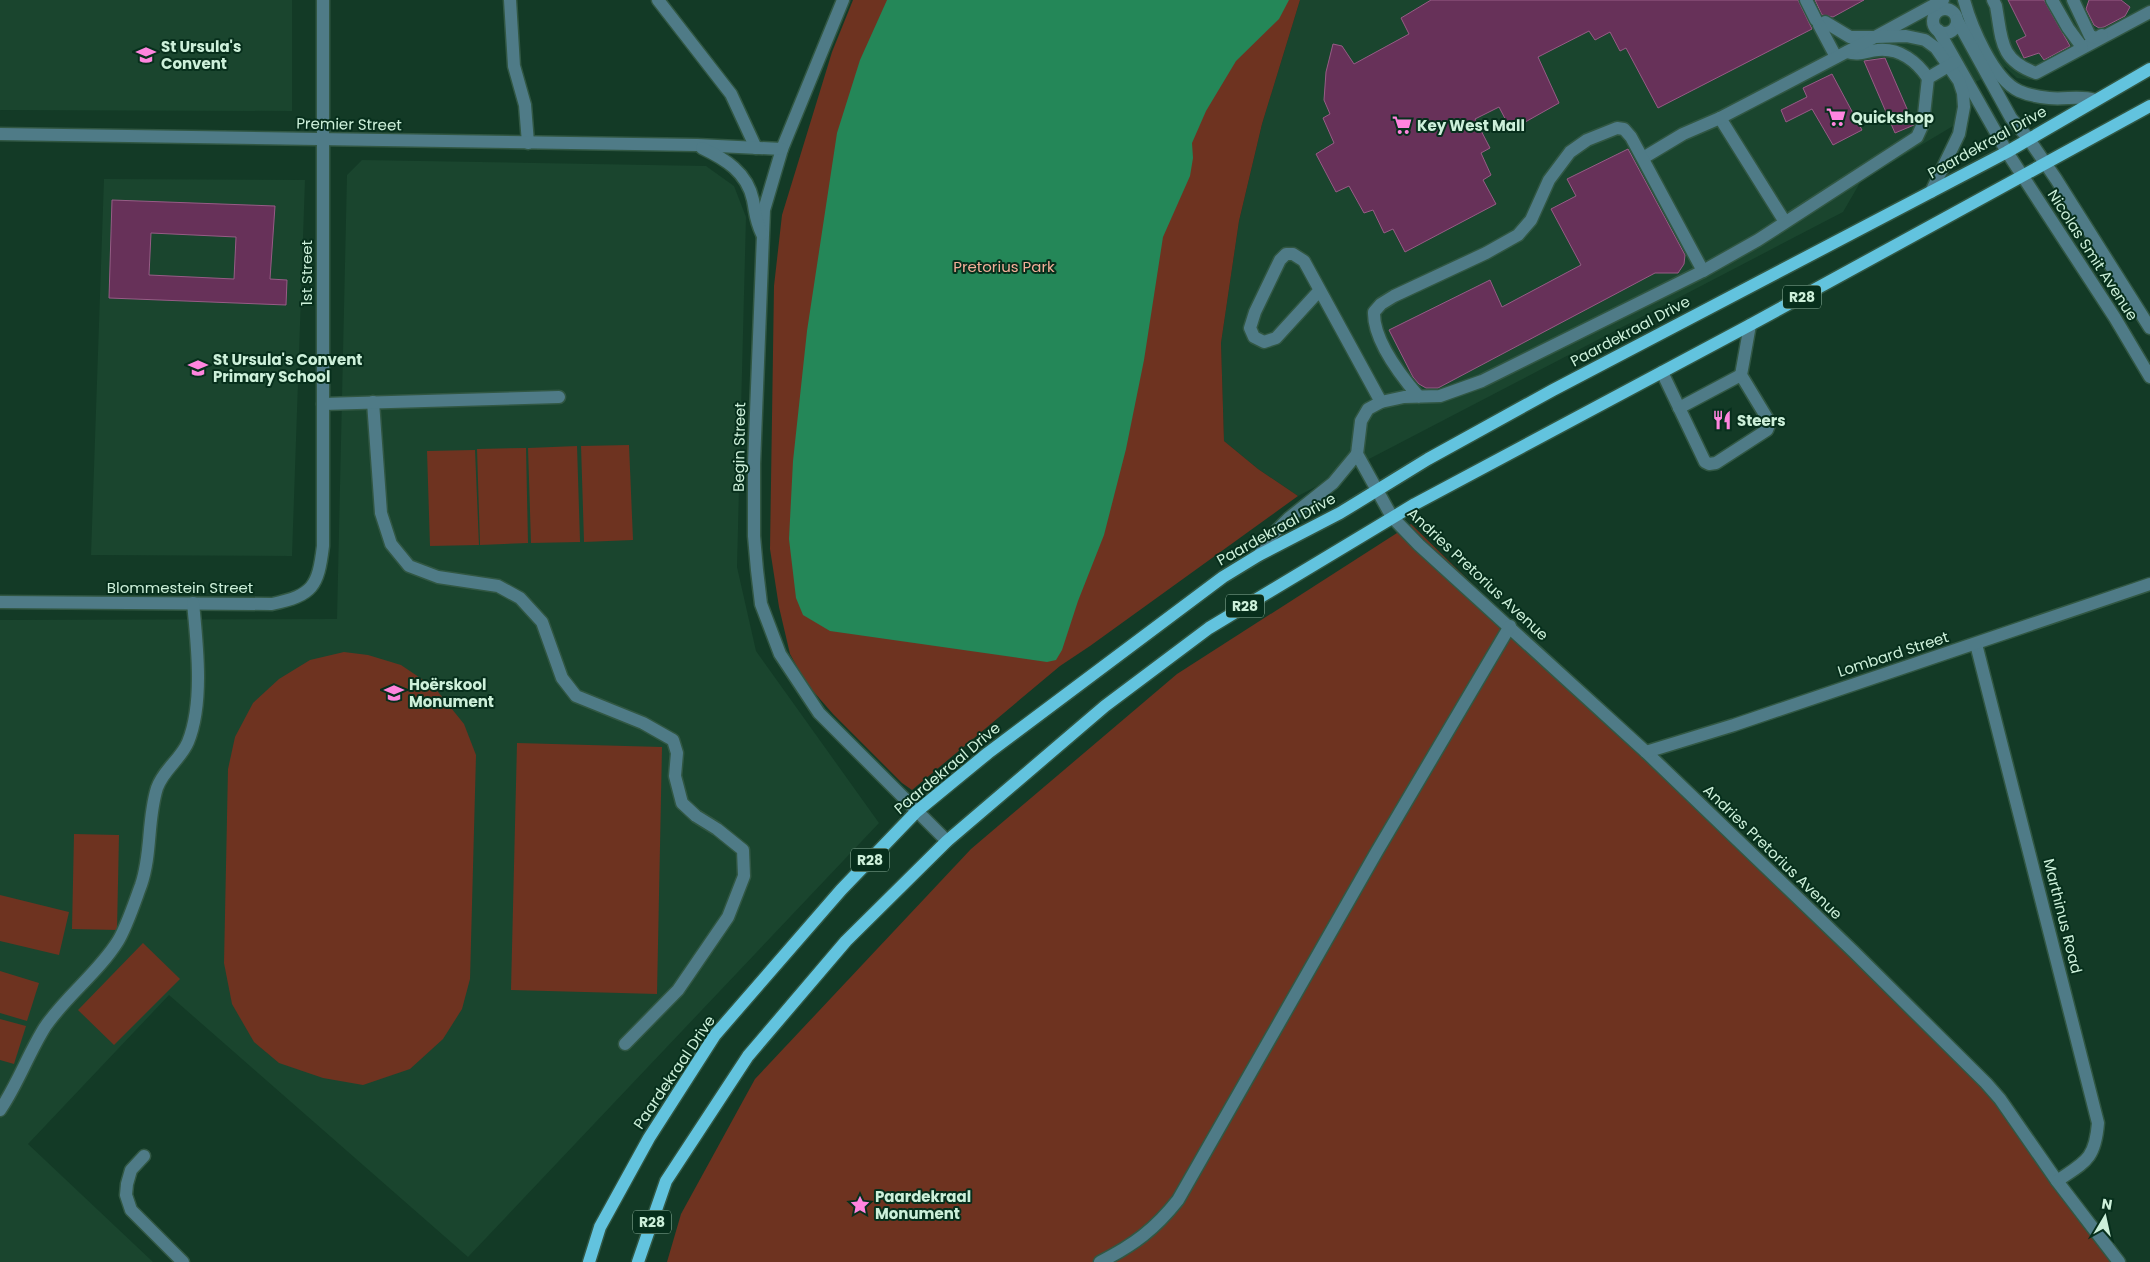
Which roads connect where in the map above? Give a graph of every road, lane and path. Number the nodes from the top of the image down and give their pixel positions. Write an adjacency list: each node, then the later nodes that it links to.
1 (323, 0): 26 (street, 1st Street)
2 (510, 0): 27 (street)
3 (658, 0): 29 (street)
4 (843, 0): 30 (street, Begin Street)
5 (1806, 0): 13 (street)
6 (1964, 0): 21 (street)
7 (2052, 0): 15 (street)
8 (2073, 0): 10 (street)
9 (1997, 2): 15 (street)
10 (2150, 10): 15 (street)
11 (1938, 13): 12 (street); 12 (street); 14 (street); 16 (street); 18 (street)
12 (1957, 20): 25 (street, Nicolas Smit Avenue)
13 (1820, 22): 14 (street); 17 (street)
14 (1875, 37): 16 (street); 17 (street)
15 (2082, 47)
16 (1936, 48): 18 (street)
17 (1841, 54): 20 (street); 23 (street)
18 (1952, 63): 20 (street); 31 (street, Nicolas Smit Avenue); 35 (street)
19 (2150, 69): 21 (main road, Paardekraal Drive / R28)
20 (1928, 78): 36 (street)
21 (2095, 100): 25 (main road, Paardekraal Drive / R28)
22 (2150, 106): 33 (main road, R28)
23 (1720, 118): 32 (street); 36 (street)
24 (0, 134): 26 (street, Premier Street)
25 (2028, 138): 31 (main road, Paardekraal Drive / R28); 33 (street, Nicolas Smit Avenue)
26 (322, 140): 27 (street, Premier Street); 49 (street, 1st Street)
27 (528, 143): 28 (street, Premier Street)
28 (697, 145): 29 (street, Premier Street); 37 (street, Premier Street)
29 (756, 148): 30 (street, Premier Street)
30 (782, 148): 37 (street, Begin Street)
31 (2007, 152): 34 (street, Nicolas Smit Avenue); 35 (main road, Paardekraal Drive / R28)
32 (1643, 158): 38 (street); 46 (street)
33 (2046, 164): 34 (main road, R28); 41 (street, Nicolas Smit Avenue)
34 (2022, 175): 40 (main road, R28); 44 (street, Nicolas Smit Avenue)
35 (1931, 192): 52 (main road, Paardekraal Drive / R28)
36 (1785, 222): 38 (street)
37 (764, 238): 62 (street, Begin Street)
38 (1703, 271): 46 (street)
39 (1319, 291): 39 (street); 48 (street)
40 (1750, 325): 42 (main road, R28); 43 (street)
41 (2150, 328)
42 (1662, 372): 50 (street); 53 (main road, R28)
43 (1741, 375): 50 (street); 50 (street)
44 (2150, 377)
45 (559, 396): 47 (street)
46 (1419, 397): 48 (street)
47 (373, 402): 49 (street); 64 (street)
48 (1381, 402): 51 (street)
49 (323, 404): 54 (street, 1st Street)
50 (1679, 408)
51 (1356, 454): 52 (street, Andries Pretorius Avenue); 55 (street)
52 (1377, 492): 53 (street, Andries Pretorius Avenue); 55 (main road, Paardekraal Drive / R28)
53 (1392, 517): 59 (street, Andries Pretorius Avenue); 63 (main road, R28)
54 (323, 546): 58 (street, Blommestein Street)
55 (1259, 555): 62 (main road, Paardekraal Drive / R28)
56 (2150, 584): 60 (street, Lombard Street)
57 (0, 602): 58 (street, Blommestein Street)
58 (193, 603): 65 (street)
59 (1510, 626): 61 (street, Andries Pretorius Avenue); 71 (street)
60 (1976, 644): 61 (street, Lombard Street); 67 (street, Marthinus Road)
61 (1646, 752): 67 (street, Andries Pretorius Avenue)
62 (916, 812): 63 (street, Begin Street); 69 (main road, Paardekraal Drive / R28)
63 (946, 841): 70 (main road, R28)
64 (625, 1044)
65 (0, 1110)
66 (144, 1156): 68 (street)
67 (2057, 1181): 72 (street, Andries Pretorius Avenue)
68 (183, 1262)
69 (589, 1262)
70 (638, 1262)
71 (1100, 1262)
72 (2119, 1262)

